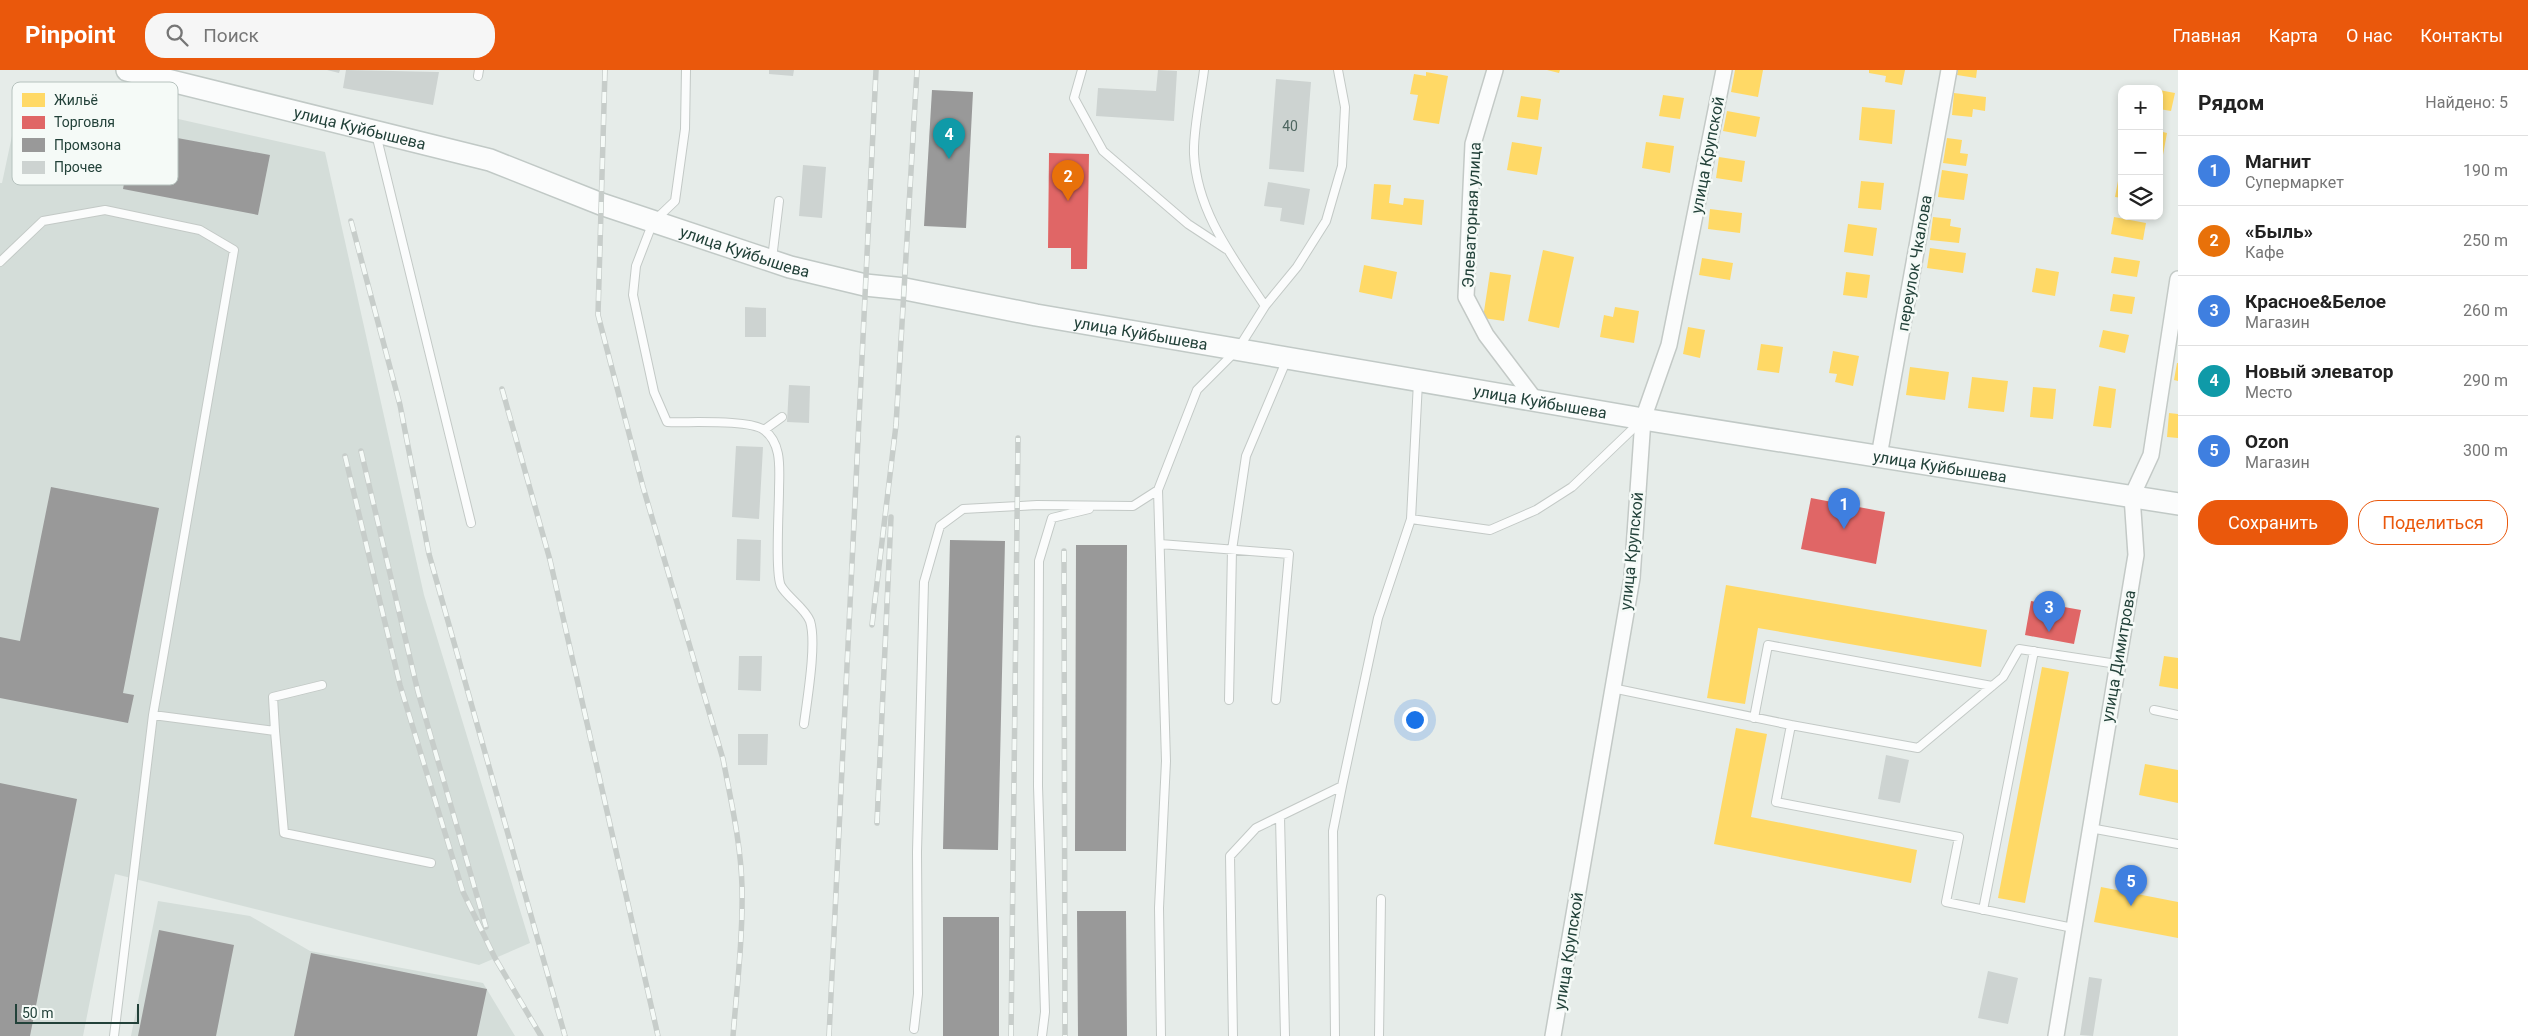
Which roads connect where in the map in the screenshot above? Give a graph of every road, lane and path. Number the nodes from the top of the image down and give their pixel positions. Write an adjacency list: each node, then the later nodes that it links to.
1 (127, 70): 9 (street, улица Куйбышева)
2 (686, 70): 11 (lane)
3 (1082, 70): 12 (lane)
4 (1204, 70): 12 (lane)
5 (1338, 70): 16 (lane)
6 (1495, 70): 21 (street, Элеваторная улица)
7 (1724, 70): 23 (street, улица Крупской)
8 (1949, 70): 25 (street, переулок Чкалова)
9 (376, 131): 11 (street, улица Куйбышева); 31 (lane)
10 (779, 201): 13 (lane)
11 (653, 222): 13 (street, улица Куйбышева); 24 (lane)
12 (1227, 250): 16 (lane)
13 (772, 259): 18 (street, улица Куйбышева)
14 (0, 262): 42 (lane)
15 (2178, 279): 17 (street, улица Димитрова)
16 (1265, 306): 18 (lane)
17 (2173, 341): 27 (street, улица Димитрова)
18 (1238, 349): 19 (street, улица Куйбышева); 26 (lane)
19 (1288, 358): 20 (street, улица Куйбышева); 33 (lane)
20 (1418, 380): 21 (street, улица Куйбышева); 30 (lane)
21 (1536, 401): 23 (street, улица Куйбышева)
22 (782, 418): 24 (lane)
23 (1643, 419): 25 (street, улица Куйбышева); 30 (lane); 38 (street, улица Крупской)
24 (764, 430): 45 (lane)
25 (1879, 456): 27 (street, улица Куйбышева)
26 (1158, 490): 29 (lane); 32 (lane)
27 (2132, 496): 28 (street, улица Куйбышева); 35 (street, улица Димитрова)
28 (2178, 504)
29 (1098, 507): 56 (lane); 58 (lane)
30 (1411, 519): 48 (lane)
31 (471, 523)
32 (1160, 544): 33 (lane); 59 (lane)
33 (1232, 550): 39 (lane); 40 (lane)
34 (2034, 651): 35 (lane); 37 (lane); 54 (lane)
35 (2116, 664): 50 (street, улица Димитрова)
36 (322, 685): 47 (lane)
37 (1992, 686): 44 (lane); 46 (lane)
38 (1612, 688): 44 (lane); 64 (street, улица Крупской)
39 (1229, 700)
40 (1276, 700)
41 (2154, 710): 43 (lane)
42 (153, 715): 47 (lane); 57 (lane)
43 (2178, 715)
44 (1754, 718): 46 (lane)
45 (804, 724)
46 (1791, 725): 54 (lane)
47 (275, 731): 52 (lane)
48 (1342, 786): 49 (lane); 62 (lane)
49 (1280, 817): 60 (lane); 61 (lane)
50 (2090, 828): 51 (lane); 55 (street, улица Димитрова)
51 (2178, 844)
52 (431, 863)
53 (1381, 898): 63 (lane)
54 (1983, 910): 55 (lane)
55 (2073, 928): 65 (street, улица Димитрова)
56 (914, 1029)
57 (114, 1036)
58 (1042, 1036)
59 (1161, 1036)
60 (1234, 1036)
61 (1285, 1036)
62 (1335, 1036)
63 (1379, 1036)
64 (1553, 1036)
65 (2056, 1036)

